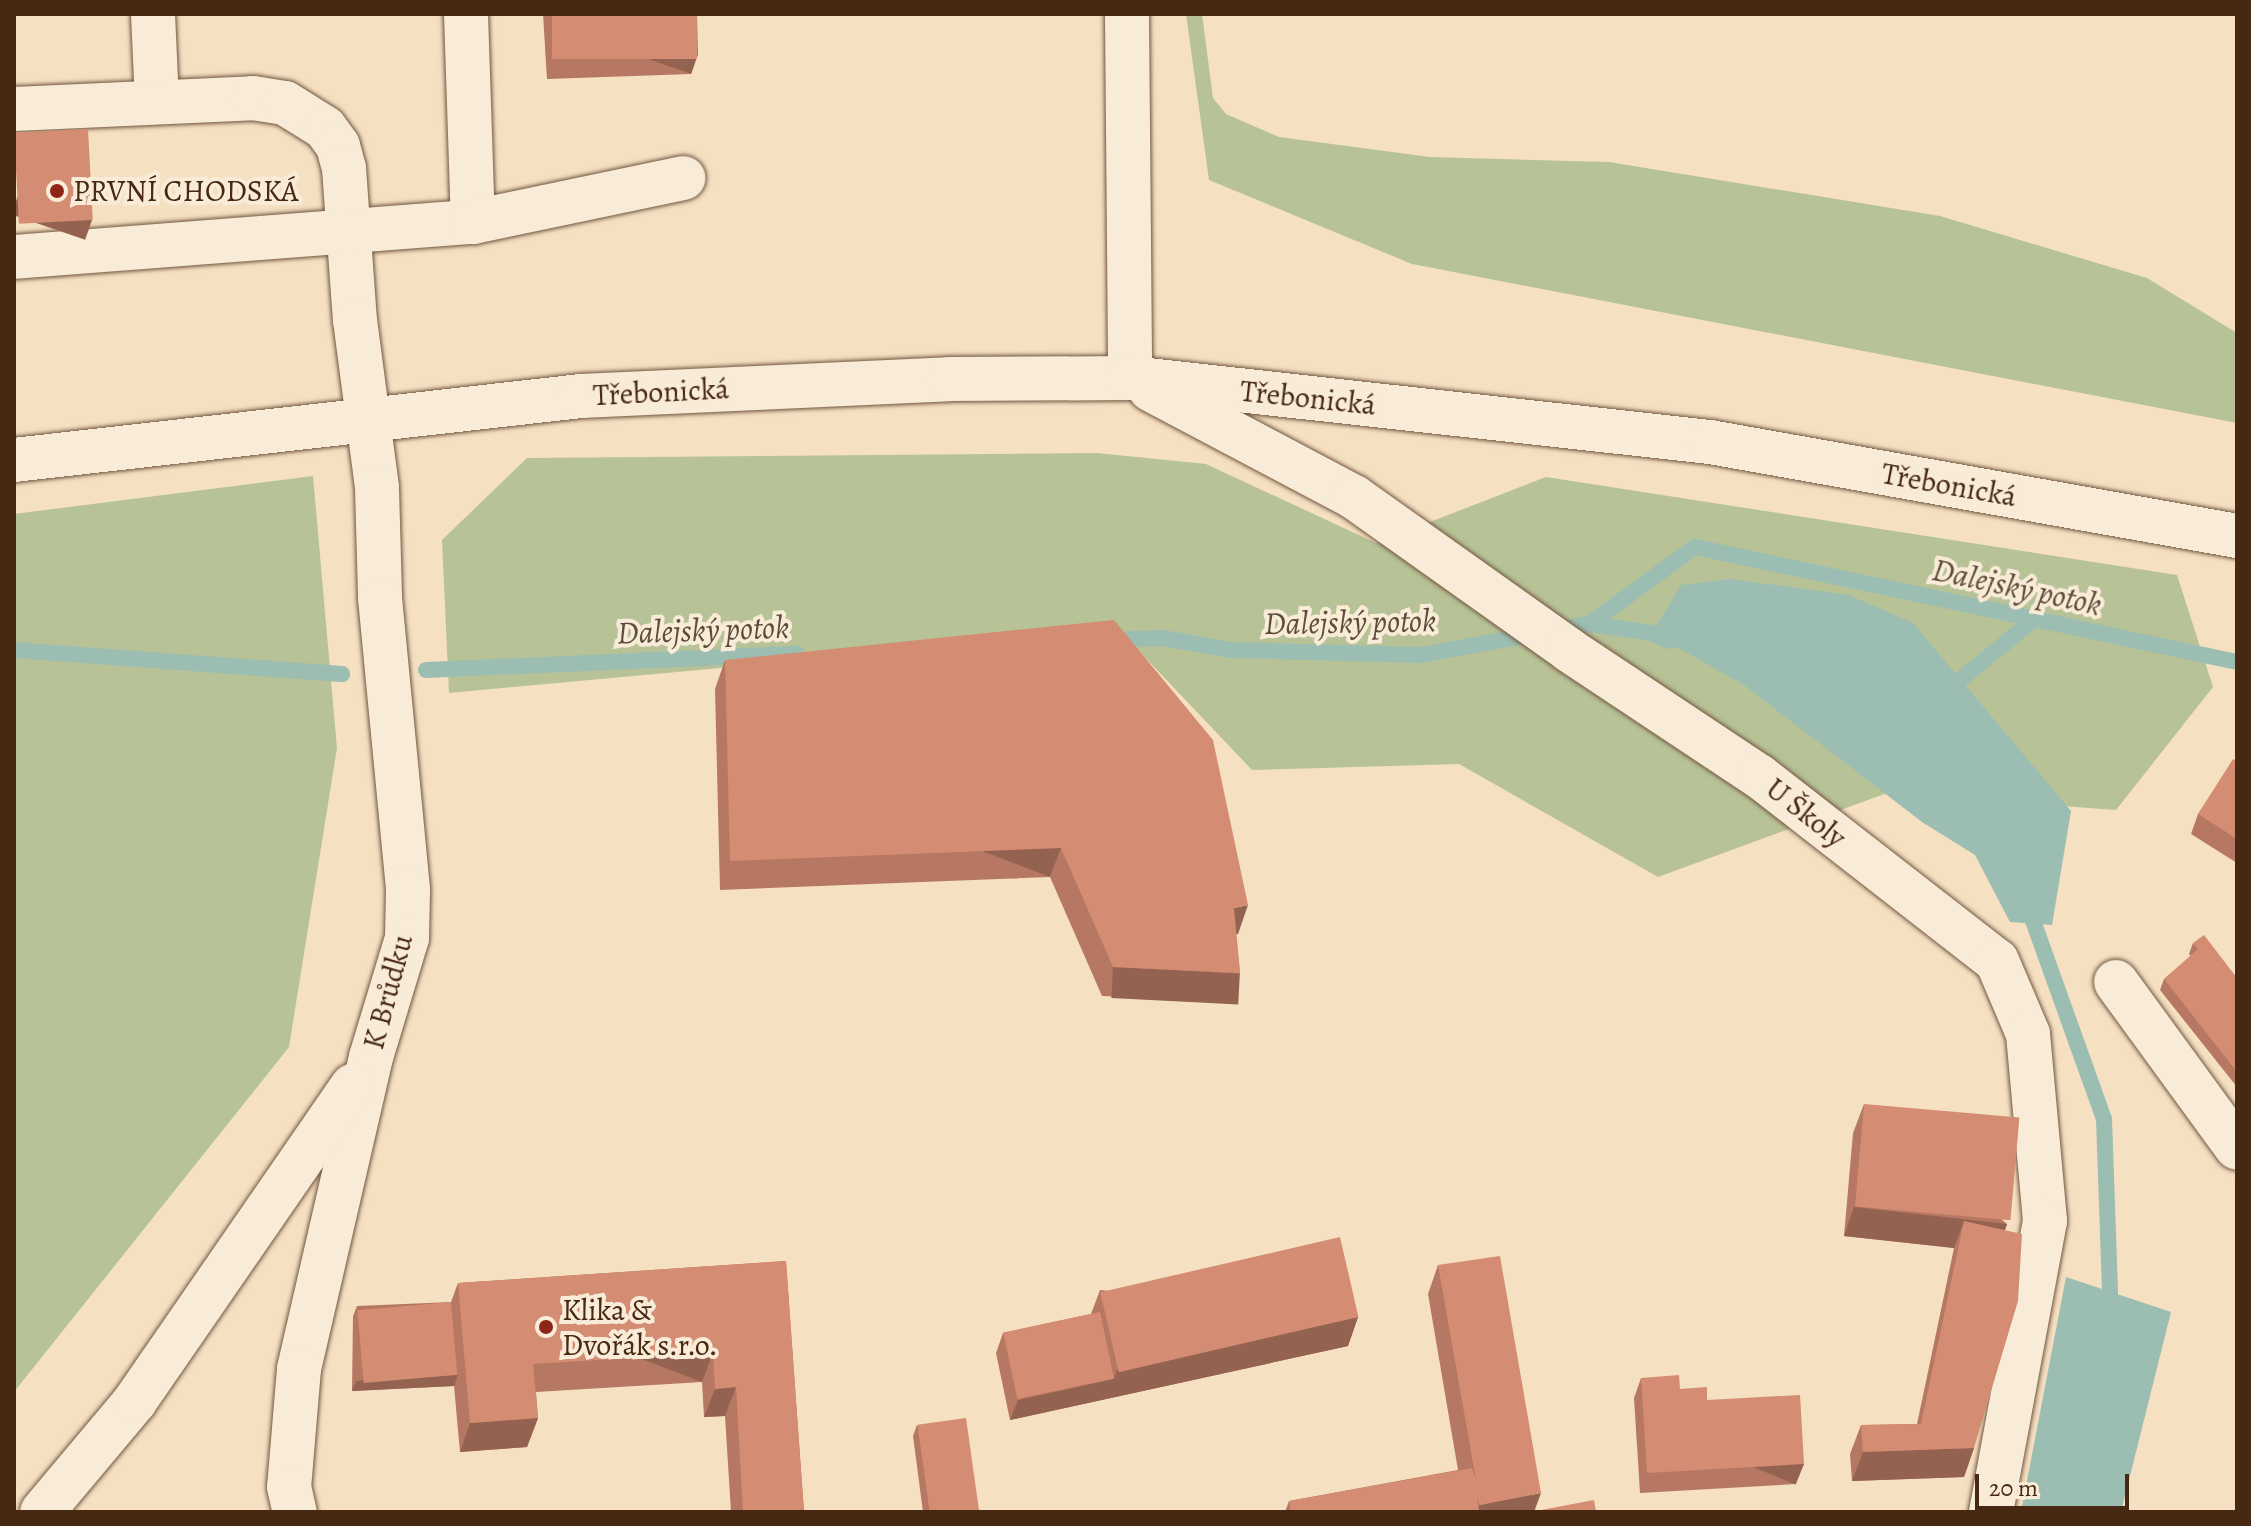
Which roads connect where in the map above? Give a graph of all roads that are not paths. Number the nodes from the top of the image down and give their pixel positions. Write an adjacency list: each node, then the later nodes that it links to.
1 (153, 14): 4 (street)
2 (466, 14): 7 (street)
3 (1127, 14): 10 (street)
4 (157, 102): 5 (street, K Brůdku); 8 (street, K Brůdku)
5 (14, 109)
6 (683, 178): 7 (street)
7 (473, 222): 8 (street)
8 (348, 234): 9 (street); 11 (street, K Brůdku)
9 (14, 257)
10 (1130, 378): 11 (street, Třebonická); 13 (street, Třebonická); 19 (street, U Školy)
11 (370, 416): 12 (street, Třebonická); 15 (street, K Brůdku)
12 (14, 460)
13 (2237, 536)
14 (2116, 982): 16 (street)
15 (371, 1057): 17 (street); 18 (street, K Brůdku)
16 (2237, 1148)
17 (42, 1512)
18 (295, 1512)
19 (1991, 1512)

